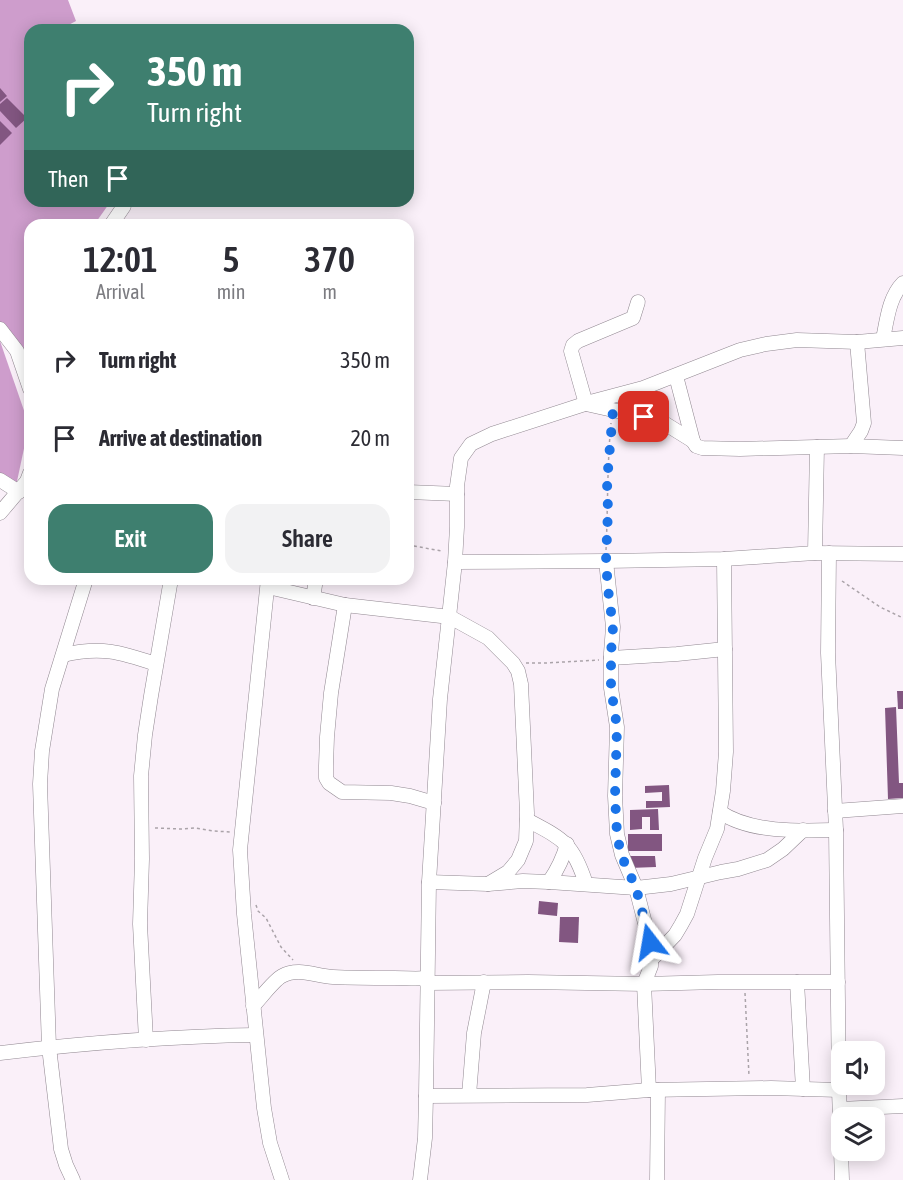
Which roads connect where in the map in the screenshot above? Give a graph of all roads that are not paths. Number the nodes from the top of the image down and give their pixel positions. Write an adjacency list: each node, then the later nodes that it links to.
1 (903, 283): 5 (street)
2 (638, 302): 9 (street)
3 (0, 329): 7 (street)
4 (903, 338): 5 (street)
5 (883, 339): 6 (street)
6 (857, 342): 8 (street); 10 (street)
7 (24, 371)
8 (676, 376): 9 (street); 11 (street)
9 (586, 404): 11 (street); 20 (street)
10 (864, 423): 12 (street); 14 (street)
11 (693, 441): 13 (street)
12 (851, 446): 13 (street); 14 (street)
13 (817, 447): 22 (street)
14 (887, 448): 15 (street)
15 (903, 448)
16 (0, 480): 17 (street)
17 (24, 482)
18 (24, 484): 21 (street)
19 (414, 492): 20 (street)
20 (457, 494): 24 (street)
21 (0, 513)
22 (822, 553): 23 (street); 25 (street); 41 (street)
23 (903, 554)
24 (455, 558): 26 (street); 34 (street)
25 (724, 559): 26 (street); 35 (street)
26 (606, 561): 37 (street)
27 (84, 585): 36 (street)
28 (170, 585): 38 (street)
29 (268, 585): 59 (street)
30 (274, 585): 32 (street)
31 (315, 585): 32 (street)
32 (313, 598): 33 (street)
33 (345, 605): 34 (street); 39 (street)
34 (450, 617): 39 (street); 43 (street)
35 (725, 649): 37 (street); 42 (street)
36 (63, 655): 38 (street); 63 (street)
37 (611, 662): 52 (street)
38 (156, 664): 61 (street)
39 (434, 803): 48 (street)
40 (903, 806): 41 (street)
41 (835, 810): 44 (street)
42 (720, 812): 45 (street); 47 (street)
43 (527, 820): 46 (street); 50 (street)
44 (836, 830): 45 (street); 57 (street)
45 (803, 831): 47 (street)
46 (567, 844): 49 (street); 51 (street)
47 (699, 879): 52 (street); 53 (street)
48 (429, 882): 50 (street); 54 (street)
49 (549, 882): 50 (street); 51 (street)
50 (488, 884)
51 (586, 884): 52 (street)
52 (636, 888): 53 (street)
53 (651, 960): 58 (street)
54 (427, 980): 55 (street); 59 (street); 69 (street)
55 (484, 982): 58 (street); 68 (street)
56 (797, 982): 57 (street); 58 (street); 65 (street)
57 (838, 982): 62 (street)
58 (644, 984): 66 (street)
59 (253, 1006): 60 (street)
60 (256, 1035): 61 (street); 74 (street)
61 (146, 1040): 63 (street)
62 (839, 1041)
63 (49, 1047): 64 (street); 73 (street)
64 (0, 1053)
65 (803, 1089): 66 (street); 67 (street)
66 (653, 1090): 68 (street); 76 (street)
67 (831, 1090)
68 (469, 1095): 69 (street)
69 (426, 1096): 75 (street)
70 (903, 1106): 71 (street)
71 (872, 1107)
72 (841, 1161): 77 (street)
73 (73, 1180)
74 (282, 1180)
75 (420, 1180)
76 (657, 1180)
77 (842, 1180)

